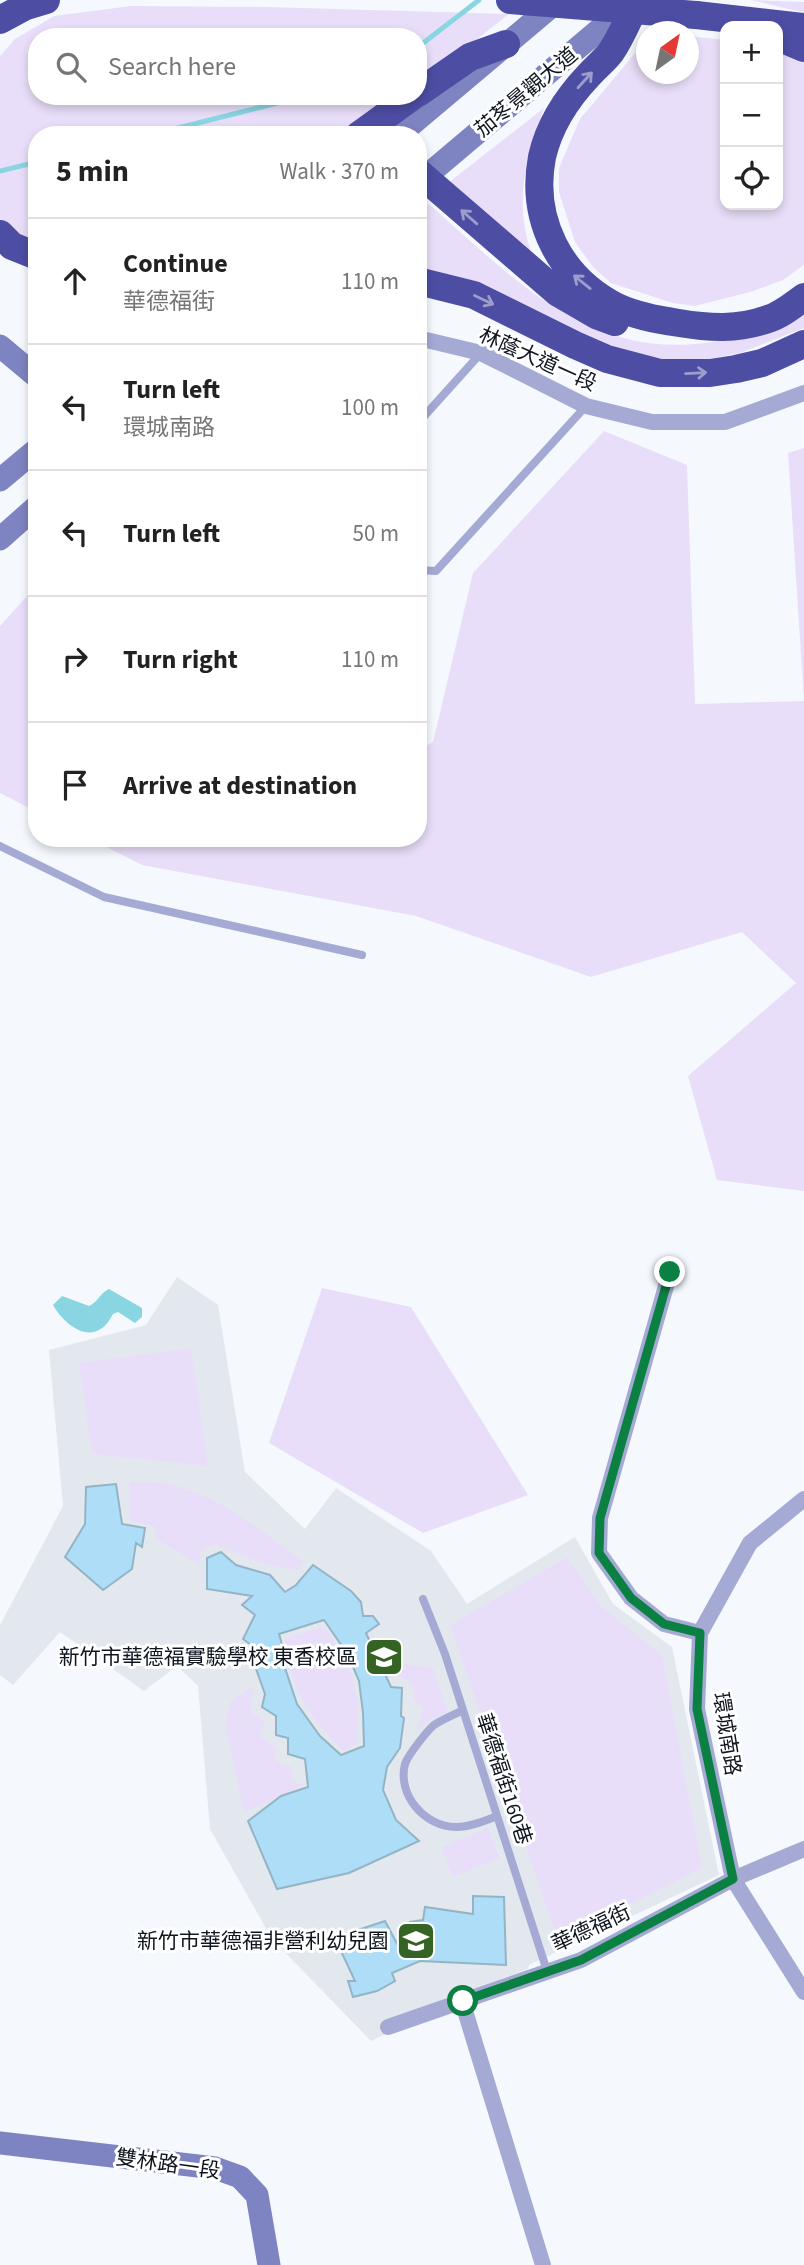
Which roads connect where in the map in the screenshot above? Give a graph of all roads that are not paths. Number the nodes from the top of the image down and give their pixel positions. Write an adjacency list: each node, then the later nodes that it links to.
1 (46, 0): 6 (highway)
2 (510, 0): 5 (highway, bridge)
3 (559, 0): 10 (main road)
4 (636, 0): 16 (main road, 茄苳景觀大道); 22 (highway, one-way to 4)
5 (696, 15): 7 (highway); 8 (highway)
6 (0, 20)
7 (720, 21)
8 (804, 27)
9 (783, 39): 11 (highway)
10 (506, 44): 12 (highway); 15 (main road)
11 (804, 48)
12 (427, 87)
13 (401, 105): 14 (highway)
14 (371, 126)
15 (410, 126)
16 (427, 172)
17 (427, 184): 22 (highway, one-way to 17)
18 (0, 234): 19 (highway)
19 (28, 252)
20 (427, 283): 24 (highway, one-way to 24)
21 (804, 297): 22 (highway)
22 (721, 329)
23 (427, 340): 26 (street, 林蔭大道一段)
24 (804, 344)
25 (0, 345): 27 (main road)
26 (481, 353): 29 (street, 林蔭大道一段); 30 (lane)
27 (28, 369)
28 (804, 393): 29 (street, 林蔭大道一段)
29 (586, 406): 35 (lane)
30 (427, 413)
31 (28, 457): 32 (main road)
32 (0, 480)
33 (28, 514): 34 (main road)
34 (0, 539)
35 (427, 570)
36 (0, 846): 37 (lane)
37 (362, 955)
38 (670, 1272): 41 (street)
39 (804, 1499): 41 (street, 環城南路)
40 (423, 1599): 42 (lane, 華德福街160巷)
41 (700, 1633): 45 (street, 環城南路)
42 (463, 1710): 43 (lane, 華德福街160巷); 43 (lane)
43 (497, 1816): 46 (lane, 華德福街160巷)
44 (804, 1849): 45 (street, 華德福街)
45 (733, 1879): 46 (street, 華德福街); 47 (street, 環城南路)
46 (547, 1971): 48 (street, 華德福街)
47 (803, 1989)
48 (463, 2001): 49 (street, 華德福街); 52 (street)
49 (388, 2026)
50 (0, 2143): 51 (main road, 雙林路一段)
51 (269, 2265)
52 (543, 2265)

